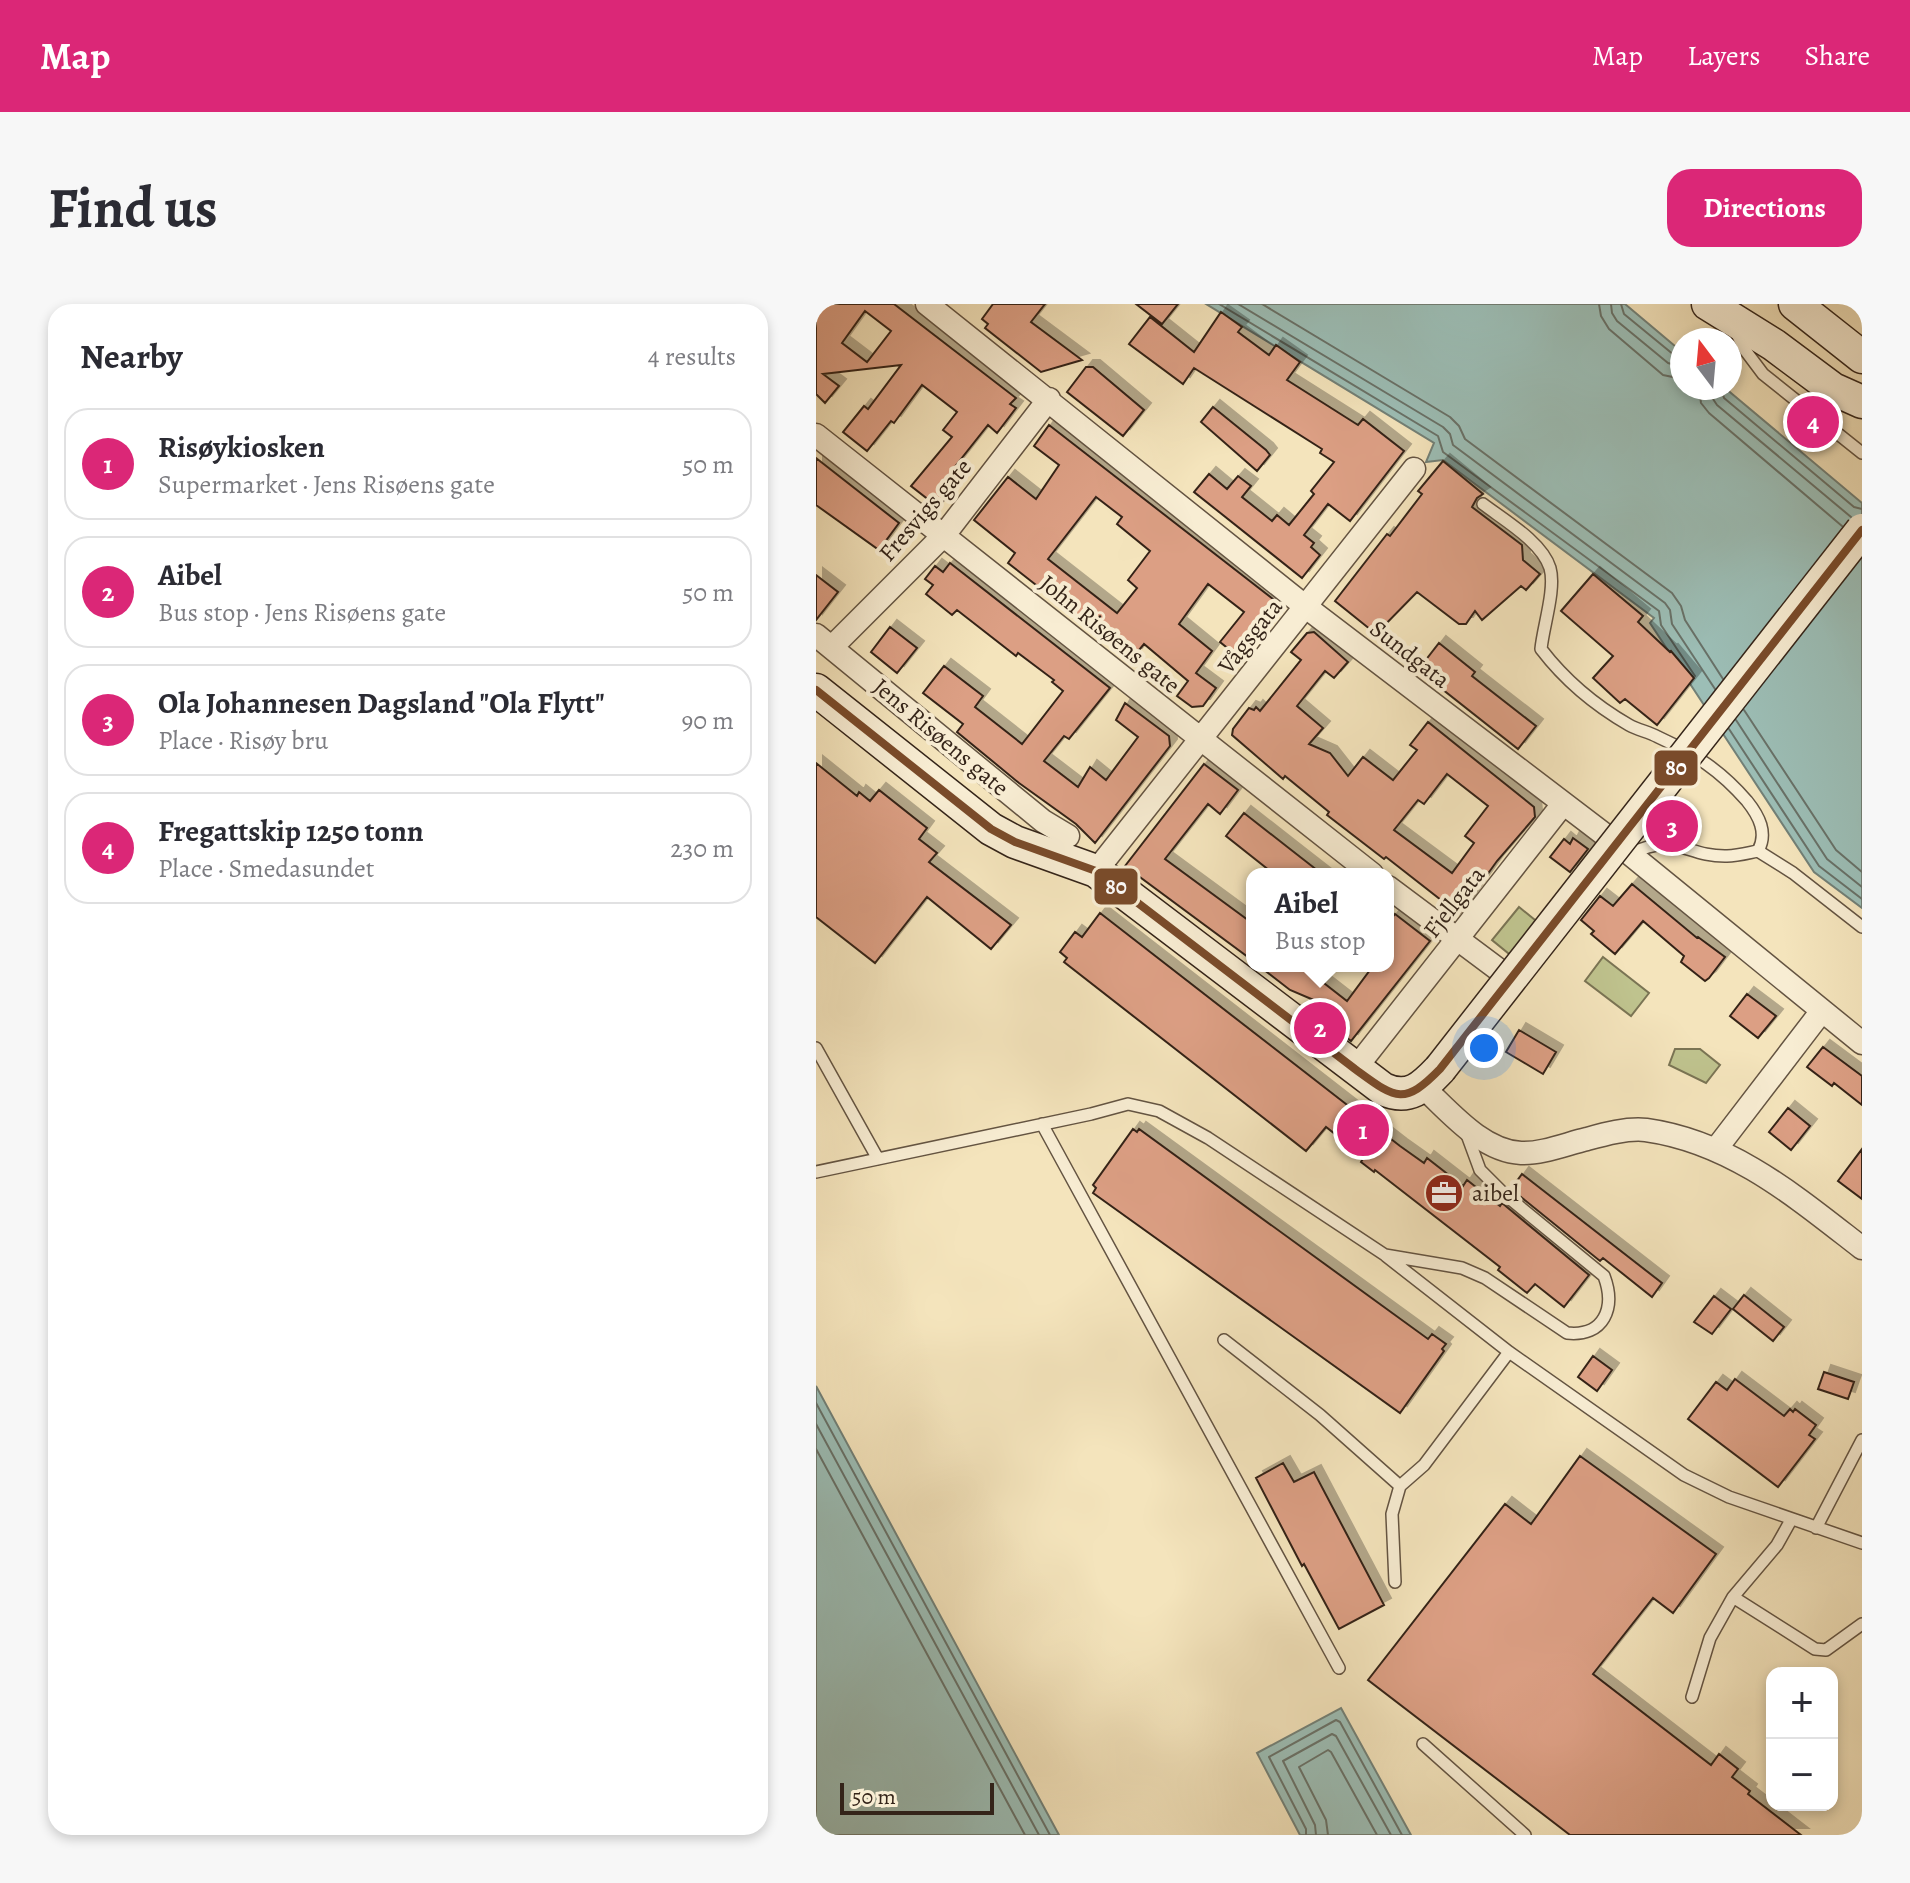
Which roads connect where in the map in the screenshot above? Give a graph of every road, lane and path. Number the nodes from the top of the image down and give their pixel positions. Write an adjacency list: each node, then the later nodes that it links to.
1 (927, 304): 5 (street, Sundgata)
2 (1795, 304): 4 (main road)
3 (1718, 310): 6 (main road); 8 (lane)
4 (1862, 357)
5 (1049, 399): 12 (street, Fresvigs gate); 13 (street, Sundgata)
6 (1862, 402)
7 (816, 435): 12 (street, John Risøens gate)
8 (1862, 453)
9 (1414, 469): 13 (street, Vågsgata)
10 (1483, 504): 19 (lane)
11 (1862, 530): 31 (main road, bridge)
12 (944, 535): 14 (street, Fresvigs gate); 16 (street, John Risøens gate)
13 (1306, 607): 16 (street, Vågsgata); 17 (street, Sundgata)
14 (824, 641): 18 (street, Jens Risøens gate)
15 (816, 690): 22 (main road)
16 (1201, 740): 21 (street, John Risøens gate); 22 (street, Vågsgata)
17 (1563, 804): 20 (street, Sundgata); 25 (street, Fjellgata)
18 (1068, 836)
19 (1758, 851): 20 (lane); 24 (lane)
20 (1630, 854): 27 (street, Sundgata)
21 (1364, 868)
22 (1096, 871): 30 (main road)
23 (1394, 892): 25 (street)
24 (1862, 927)
25 (1457, 941): 26 (street); 30 (street, Fjellgata)
26 (1503, 973)
27 (1821, 1012): 28 (street, Sundgata); 34 (street)
28 (1862, 1043)
29 (816, 1048): 35 (lane)
30 (1355, 1069): 31 (main road)
31 (1432, 1078): 33 (street)
32 (1042, 1124): 35 (lane); 38 (lane); 49 (lane)
33 (1463, 1124): 34 (street); 38 (lane)
34 (1716, 1149): 37 (street)
35 (878, 1159): 36 (lane)
36 (816, 1172)
37 (1862, 1248)
38 (1385, 1255): 40 (lane)
39 (1224, 1340): 42 (lane)
40 (1509, 1352): 42 (lane); 43 (lane)
41 (1862, 1440): 44 (lane)
42 (1400, 1486): 46 (lane)
43 (1791, 1520): 44 (lane); 47 (lane)
44 (1816, 1528): 45 (lane)
45 (1862, 1543)
46 (1395, 1582)
47 (1733, 1597): 48 (lane); 50 (lane)
48 (1862, 1624)
49 (1339, 1668)
50 (1692, 1697)
51 (1423, 1744): 52 (lane)
52 (1525, 1835)

